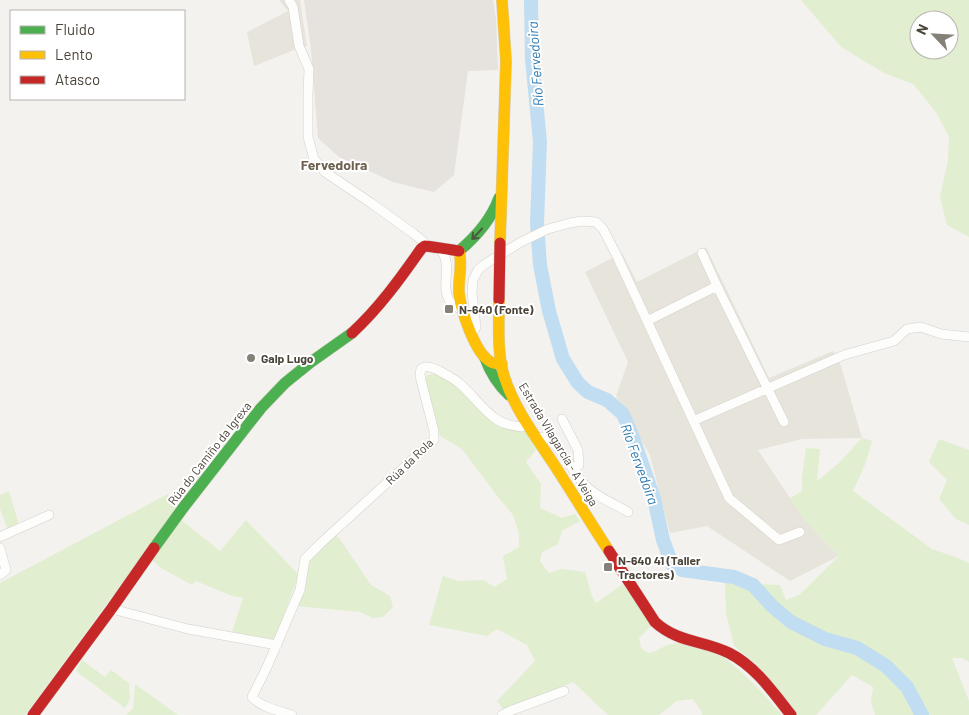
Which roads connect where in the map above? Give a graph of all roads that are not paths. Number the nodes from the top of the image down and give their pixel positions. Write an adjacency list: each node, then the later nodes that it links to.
1 (289, 0): 4 (street)
2 (502, 0): 3 (street, Estrada Vilagarcía - A Veiga)
3 (503, 181): 6 (street, one-way to 6); 15 (street, Estrada Vilagarcía - A Veiga, bridge)
4 (425, 246): 5 (street); 30 (street, Rúa do Camiño da Igrexa)
5 (440, 249): 6 (street); 8 (street)
6 (457, 250): 8 (street); 10 (street)
7 (702, 253): 9 (street)
8 (447, 266): 10 (street)
9 (717, 286): 11 (street); 16 (street)
10 (462, 310): 12 (street)
11 (647, 321): 12 (street); 19 (street)
12 (472, 334): 14 (street)
13 (969, 338): 16 (street)
14 (485, 358): 15 (street); 17 (street)
15 (502, 364): 17 (street, Estrada Vilagarcía - A Veiga)
16 (768, 388): 19 (street); 20 (street)
17 (513, 398): 21 (street, Estrada Vilagarcía - A Veiga)
18 (562, 419): 23 (street)
19 (694, 421): 26 (street)
20 (784, 422)
21 (528, 423): 22 (street, Estrada Vilagarcía - A Veiga); 31 (street, Rúa da Rola)
22 (538, 439): 23 (street); 36 (street, Estrada Vilagarcía - A Veiga)
23 (574, 470): 24 (street)
24 (628, 512)
25 (49, 515): 27 (street)
26 (800, 532)
27 (0, 537)
28 (0, 548): 29 (street)
29 (0, 575)
30 (112, 608): 31 (street); 33 (street, Rúa do Camiño da Igrexa)
31 (277, 645): 34 (street, Rúa da Rola)
32 (564, 691): 35 (street)
33 (33, 715)
34 (292, 715)
35 (502, 715)
36 (791, 715)

